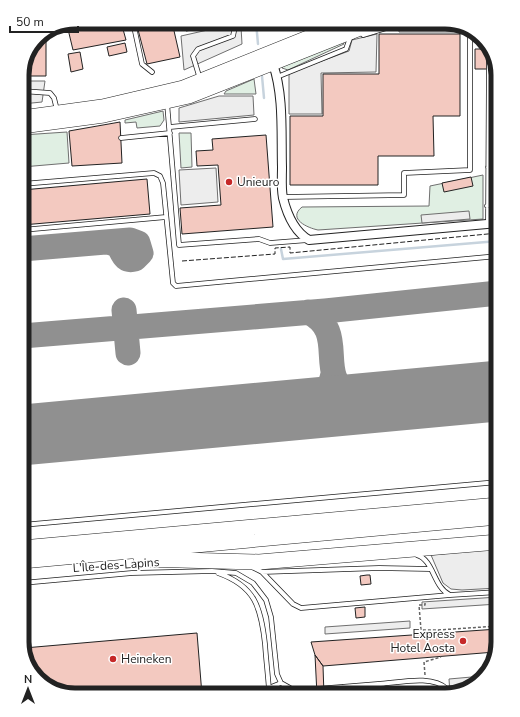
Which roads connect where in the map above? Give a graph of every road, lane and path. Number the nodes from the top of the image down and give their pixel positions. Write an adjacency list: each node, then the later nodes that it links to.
1 (134, 29): 10 (lane)
2 (234, 29): 12 (lane)
3 (330, 29): 9 (main road)
4 (360, 29): 8 (main road)
5 (382, 29): 11 (lane)
6 (470, 37): 24 (lane)
7 (489, 63): 22 (lane)
8 (273, 64): 9 (main road); 11 (street)
9 (253, 66): 12 (main road); 14 (main road)
10 (152, 72)
11 (277, 77): 24 (street)
12 (201, 81): 15 (main road)
13 (29, 92): 15 (lane)
14 (167, 103): 18 (main road); 19 (lane)
15 (58, 113): 16 (main road)
16 (29, 115)
17 (255, 119): 19 (lane)
18 (29, 126)
19 (170, 127): 20 (lane)
20 (170, 133): 21 (lane); 31 (lane)
21 (121, 138)
22 (488, 167): 26 (lane)
23 (29, 183): 27 (lane)
24 (283, 197): 31 (street)
25 (491, 205): 26 (lane)
26 (488, 206): 28 (lane)
27 (166, 217): 30 (lane); 32 (lane)
28 (488, 224): 29 (street); 31 (street)
29 (491, 224)
30 (29, 229)
31 (309, 240)
32 (491, 257)
33 (491, 483): 36 (lane)
34 (491, 506): 38 (highway)
35 (491, 518): 40 (highway)
36 (29, 524)
37 (491, 543): 39 (highway)
38 (29, 547)
39 (388, 552): 41 (highway); 43 (lane)
40 (29, 560)
41 (241, 562): 42 (highway); 45 (lane)
42 (29, 564)
43 (430, 570): 45 (lane); 48 (lane)
44 (212, 571): 46 (lane, L'Île-des-Lapins); 55 (lane, L'Île-des-Lapins); 57 (lane, L'Île-des-Lapins)
45 (262, 572): 49 (lane)
46 (29, 582)
47 (491, 592): 48 (lane)
48 (450, 595): 49 (lane)
49 (425, 597): 51 (path)
50 (491, 626): 51 (path)
51 (438, 630): 52 (path)
52 (439, 633)
53 (441, 657): 54 (path)
54 (424, 669)
55 (282, 683): 58 (lane, L'Île-des-Lapins); 59 (lane)
56 (378, 684): 60 (lane); 61 (lane); 62 (lane)
57 (268, 688)
58 (271, 688)
59 (289, 688)
60 (343, 688)
61 (384, 688)
62 (446, 688)

